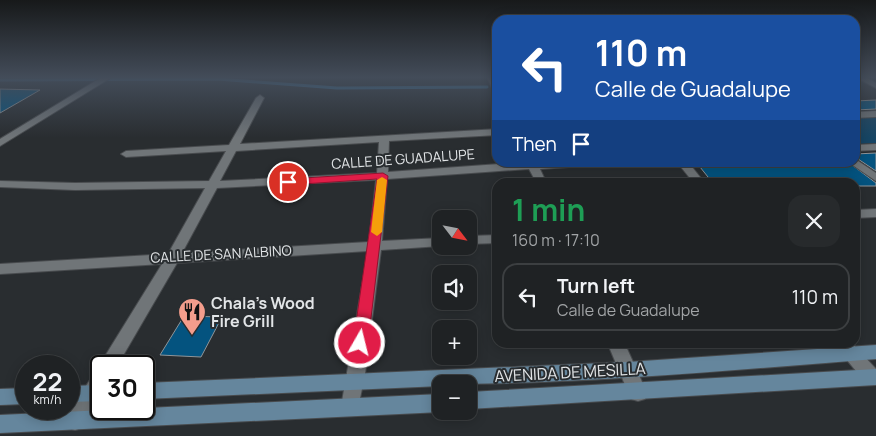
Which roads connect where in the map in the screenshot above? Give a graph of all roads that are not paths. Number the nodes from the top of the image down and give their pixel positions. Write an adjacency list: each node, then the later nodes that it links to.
1 (75, 97): 7 (street)
2 (260, 98): 10 (street)
3 (876, 114): 4 (street)
4 (860, 115)
5 (492, 132): 6 (street)
6 (384, 140): 10 (street); 15 (street)
7 (0, 143)
8 (876, 147): 9 (street)
9 (860, 148)
10 (230, 149): 11 (street); 19 (street)
11 (126, 154)
12 (860, 166): 17 (street)
13 (495, 167): 15 (street, CALLE DE GUADALUPE)
14 (686, 167): 16 (street)
15 (383, 176): 19 (street, CALLE DE GUADALUPE); 25 (street)
16 (696, 178)
17 (876, 178)
18 (0, 184): 19 (street, CALLE DE GUADALUPE)
19 (213, 186): 26 (street)
20 (876, 213): 21 (street)
21 (860, 214)
22 (492, 239): 23 (street)
23 (478, 240)
24 (432, 242): 25 (street, CALLE DE SAN ALBINO)
25 (375, 245): 26 (street, CALLE DE SAN ALBINO); 34 (street)
26 (173, 256): 27 (street, CALLE DE SAN ALBINO); 31 (street)
27 (0, 269)
28 (618, 348): 32 (street)
29 (846, 348): 30 (main road, AVENIDA DE MESILLA); 32 (main road, AVENIDA DE MESILLA); 33 (street)
30 (876, 352)
31 (114, 355)
32 (628, 370): 34 (main road, AVENIDA DE MESILLA); 36 (street)
33 (874, 377): 36 (main road, AVENIDA DE MESILLA)
34 (354, 382): 35 (main road, AVENIDA DE MESILLA); 42 (street)
35 (155, 391)
36 (638, 393): 40 (main road, AVENIDA DE MESILLA)
37 (15, 396): 38 (main road)
38 (0, 397)
39 (90, 399): 43 (street)
40 (477, 401)
41 (432, 402): 42 (main road)
42 (350, 407): 43 (main road)
43 (75, 421): 44 (main road)
44 (0, 424)

